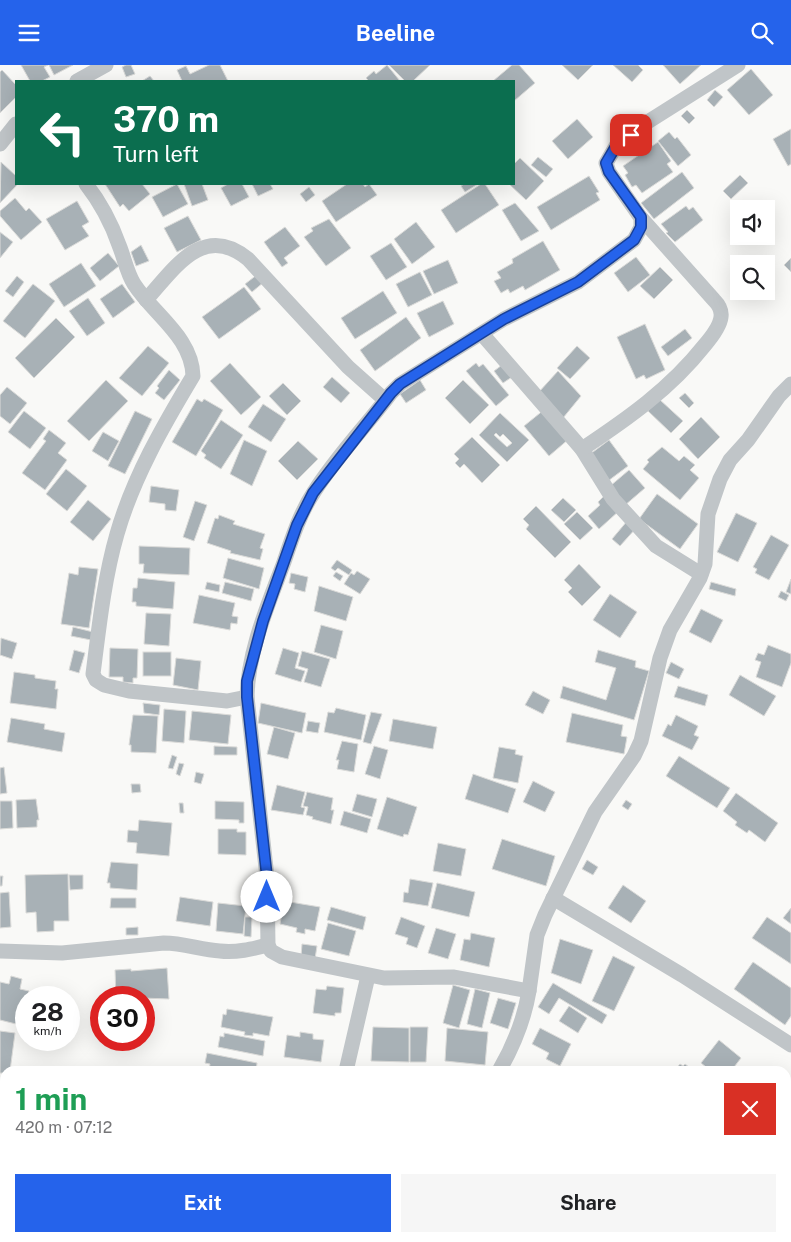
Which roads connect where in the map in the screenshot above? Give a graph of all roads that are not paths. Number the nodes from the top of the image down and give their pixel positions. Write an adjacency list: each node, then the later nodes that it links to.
1 (106, 65): 3 (street)
2 (738, 65): 7 (street)
3 (79, 80)
4 (15, 125): 5 (street)
5 (0, 144)
6 (87, 185): 8 (street)
7 (641, 217): 9 (street); 12 (street)
8 (146, 300): 11 (street); 14 (street)
9 (482, 334): 11 (street); 12 (street)
10 (791, 384): 13 (street)
11 (385, 400): 14 (street)
12 (582, 449): 13 (street)
13 (701, 574): 15 (street)
14 (247, 697): 16 (street)
15 (553, 898): 19 (street); 20 (street)
16 (268, 945): 17 (street); 18 (street)
17 (0, 951)
18 (368, 975): 19 (street); 21 (street)
19 (529, 991): 22 (street)
20 (791, 1045)
21 (347, 1066)
22 (502, 1066)

